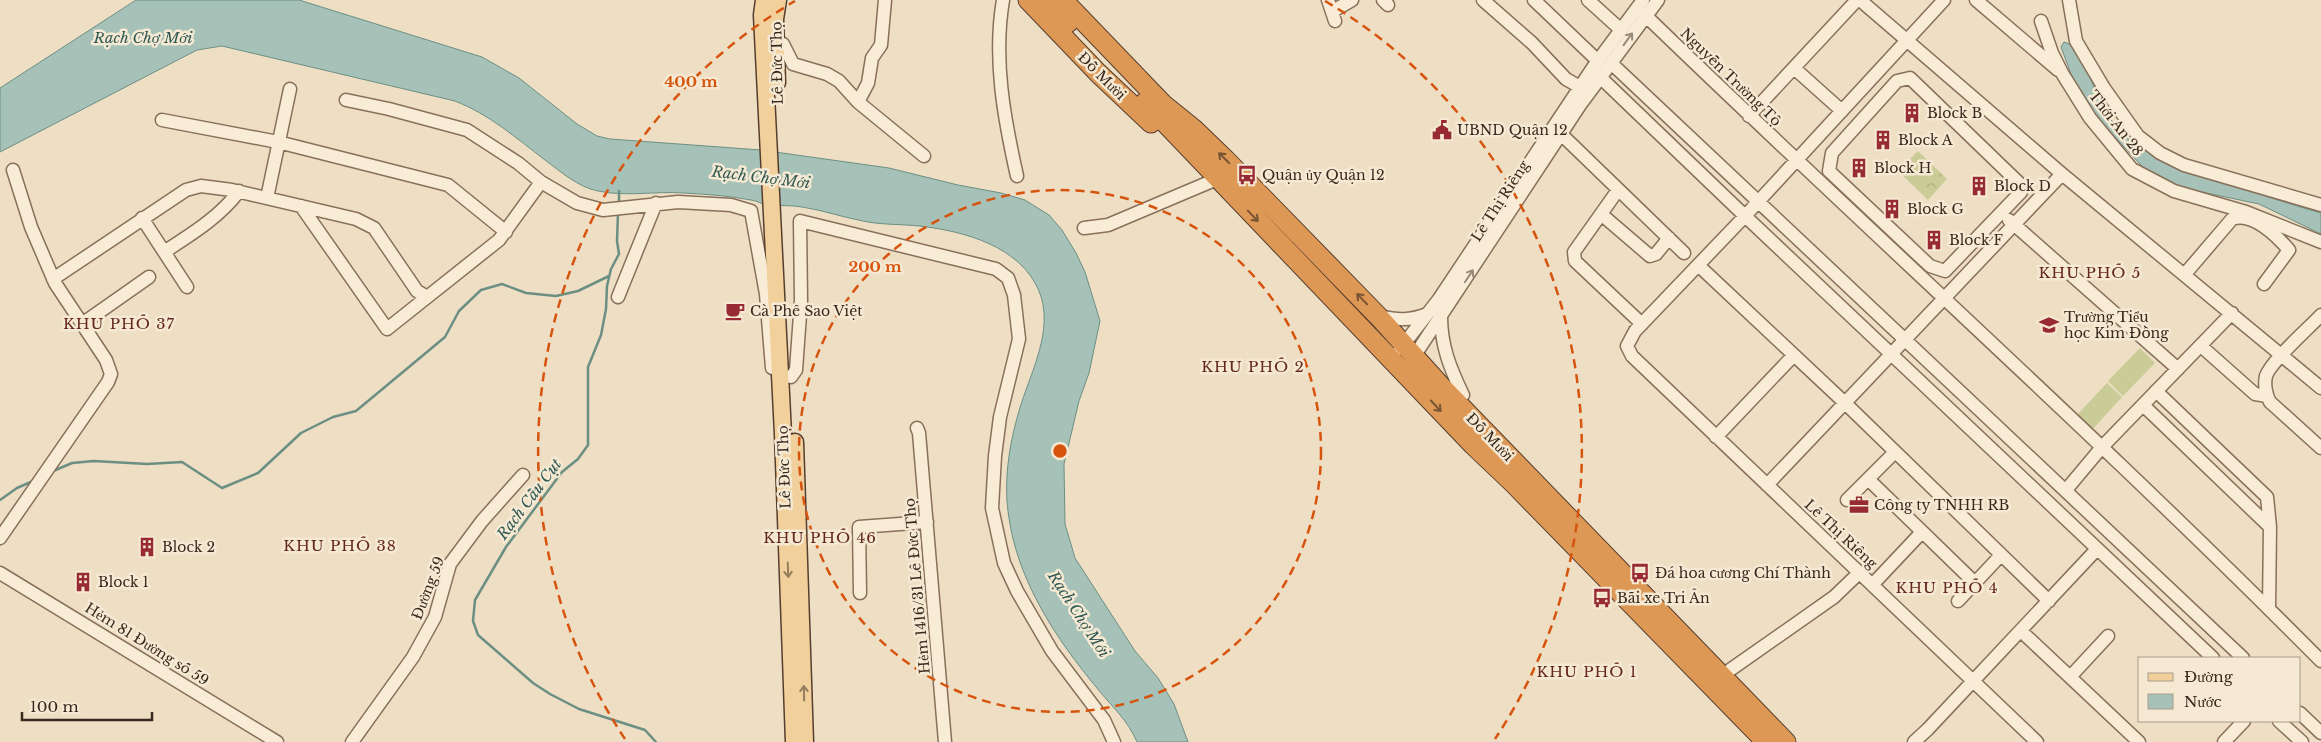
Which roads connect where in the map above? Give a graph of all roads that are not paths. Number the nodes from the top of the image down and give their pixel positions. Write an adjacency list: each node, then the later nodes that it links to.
1 (764, 0): 38 (main road, Lê Đức Thọ)
2 (778, 0): 23 (main road, Lê Đức Thọ)
3 (885, 0): 33 (street)
4 (1003, 0): 46 (street)
5 (1028, 0): 40 (highway, Đỗ Mười)
6 (1046, 0): 34 (highway)
7 (1063, 0): 34 (highway)
8 (1077, 0): 40 (highway, Đỗ Mười)
9 (1352, 0): 19 (street)
10 (1483, 0): 30 (street)
11 (1534, 0): 25 (street)
12 (1588, 0): 22 (street)
13 (1643, 0): 22 (street, Lê Thị Riêng)
14 (1658, 0): 20 (street, Lê Thị Riêng)
15 (1858, 0): 24 (street); 27 (street)
16 (1944, 0): 24 (street)
17 (1976, 0): 28 (street)
18 (2069, 0): 55 (street, Thới An 28)
19 (1332, 11)
20 (1645, 16): 26 (street, Lê Thị Riêng, one-way to 20); 36 (street, Nguyễn Trường Tộ)
21 (2041, 21): 28 (street, Thới An 28)
22 (1620, 29): 25 (street, Lê Thị Riêng)
23 (775, 40): 33 (street); 38 (main road, Lê Đức Thọ)
24 (1908, 40): 35 (street); 45 (street)
25 (1598, 62): 30 (street, Lê Thị Riêng)
26 (1611, 63): 29 (street, Lê Thị Riêng); 52 (street)
27 (1794, 68): 35 (street); 36 (street)
28 (2062, 73): 65 (street, Thới An 28)
29 (1600, 77): 39 (street, Lê Thị Riêng); 58 (street)
30 (1580, 87): 78 (street, Lê Thị Riêng)
31 (290, 89): 41 (street)
32 (346, 100): 48 (street)
33 (858, 102): 42 (street)
34 (1160, 109): 40 (highway, Đỗ Mười)
35 (1842, 111): 43 (street)
36 (1749, 116): 43 (street, Nguyễn Trường Tộ)
37 (162, 120): 41 (street)
38 (773, 126): 60 (main road)
39 (1561, 134): 49 (street); 80 (street, Lê Thị Riêng, one-way to 39)
40 (1189, 137): 47 (highway, Đỗ Mười); 79 (highway, Đỗ Mười, one-way to 40)
41 (278, 142): 51 (street); 63 (street)
42 (924, 156)
43 (1796, 160): 52 (street); 76 (street, Nguyễn Trường Tộ)
44 (13, 170): 71 (street)
45 (2062, 174): 61 (street); 69 (street)
46 (1017, 176)
47 (1217, 179): 62 (street); 88 (highway, Đỗ Mười, one-way to 88)
48 (541, 182): 53 (street); 63 (street)
49 (1618, 190): 57 (street); 64 (street)
50 (238, 191): 51 (street); 59 (street); 66 (street)
51 (267, 198): 54 (street)
52 (1759, 200): 58 (street); 84 (street)
53 (656, 203): 75 (street); 92 (street)
54 (301, 206): 74 (street); 74 (street)
55 (2321, 206)
56 (2002, 213): 56 (street); 61 (street)
57 (1601, 214): 64 (street); 83 (street)
58 (1744, 216): 68 (street); 87 (street)
59 (142, 218): 66 (street); 71 (street)
60 (779, 224): 91 (main road, Lê Đức Thọ); 125 (main road, Lê Đức Thọ, one-way to 125)
61 (2014, 225): 76 (street); 90 (street)
62 (1084, 228)
63 (506, 232): 74 (street)
64 (1669, 238): 67 (street)
65 (2321, 242)
66 (164, 252): 73 (street)
67 (1684, 253)
68 (1698, 265): 83 (street); 86 (street)
69 (2185, 274): 72 (street); 77 (street)
70 (149, 277): 82 (street)
71 (53, 278): 82 (street)
72 (2264, 284)
73 (187, 287)
74 (426, 297)
75 (618, 297)
76 (1944, 299): 84 (street); 103 (street, Nguyễn Trường Tộ)
77 (2232, 313): 85 (street); 89 (street)
78 (1427, 314): 79 (street); 88 (street, Lê Thị Riêng)
79 (1378, 316): 88 (highway, Đỗ Mười)
80 (1441, 316): 88 (street, Lê Thị Riêng); 96 (street)
81 (2321, 316): 89 (street)
82 (82, 324): 114 (street)
83 (1642, 324): 101 (street, Lê Thị Riêng)
84 (1906, 339): 87 (street); 109 (street)
85 (2201, 346): 90 (street); 97 (street)
86 (1794, 355): 98 (street); 101 (street)
87 (1892, 355): 98 (street); 115 (street)
88 (1400, 356): 93 (highway, Đỗ Mười); 102 (highway, Đỗ Mười, one-way to 102)
89 (2282, 356): 94 (street); 97 (street)
90 (2178, 369): 95 (street)
91 (791, 377): 125 (main road, Lê Đức Thọ); 143 (street, Lê Đức Thọ)
92 (773, 381)
93 (1442, 387): 96 (highway); 146 (highway, Đỗ Mười)
94 (2321, 388)
95 (2156, 392): 99 (street); 112 (street)
96 (1463, 395): 131 (highway, Đỗ Mười)
97 (2267, 396): 104 (street)
98 (1845, 403): 105 (street); 108 (street)
99 (2143, 405): 103 (street); 112 (street)
100 (916, 428): 111 (street, Hẻm 1416/31 Lê Đức Thọ)
101 (1716, 437): 108 (street, Lê Thị Riêng)
102 (1473, 445): 144 (highway, Đỗ Mười); 145 (highway, Đỗ Mười)
103 (2102, 448): 109 (street); 124 (street, Nguyễn Trường Tộ)
104 (2321, 448)
105 (1895, 452): 107 (street); 116 (street)
106 (523, 475): 139 (street, Đường 59)
107 (1868, 479): 110 (street); 113 (street)
108 (1767, 485): 117 (street, Lê Thị Riêng)
109 (2066, 490): 129 (street)
110 (1847, 500)
111 (927, 522): 121 (street); 142 (street, Hẻm 1416/31 Lê Đức Thọ)
112 (2270, 527): 124 (street)
113 (1922, 532): 119 (street); 120 (street)
114 (0, 538)
115 (2097, 549): 123 (street); 128 (street)
116 (2001, 555): 120 (street); 123 (street)
117 (1860, 572): 119 (street, Lê Thị Riêng); 131 (street)
118 (0, 573): 138 (street, Hẻm 81 Đường số 59)
119 (1873, 584): 133 (street, Lê Thị Riêng)
120 (1975, 584): 122 (street)
121 (860, 593)
122 (1958, 601)
123 (2049, 601): 126 (street)
124 (2269, 608): 130 (street, Nguyễn Trường Tộ)
125 (796, 623): 140 (main road, Lê Đức Thọ); 141 (main road, Lê Đức Thọ, one-way to 125)
126 (2021, 631): 132 (street); 133 (street)
127 (2108, 636): 132 (street)
128 (2212, 657)
129 (2242, 657)
130 (2321, 661)
131 (1730, 670): 147 (highway, Đỗ Mười)
132 (2070, 677): 150 (street)
133 (1974, 681): 148 (street); 149 (street, Lê Thị Riêng)
134 (2301, 714): 137 (street)
135 (2243, 722): 151 (street)
136 (2280, 722): 152 (street)
137 (2321, 733)
138 (277, 742)
139 (352, 742)
140 (794, 742)
141 (805, 742)
142 (945, 742)
143 (1114, 742)
144 (1751, 742)
145 (1766, 742)
146 (1786, 742)
147 (1800, 742)
148 (1914, 742)
149 (2038, 742)
150 (2139, 742)
151 (2224, 742)
152 (2302, 742)

